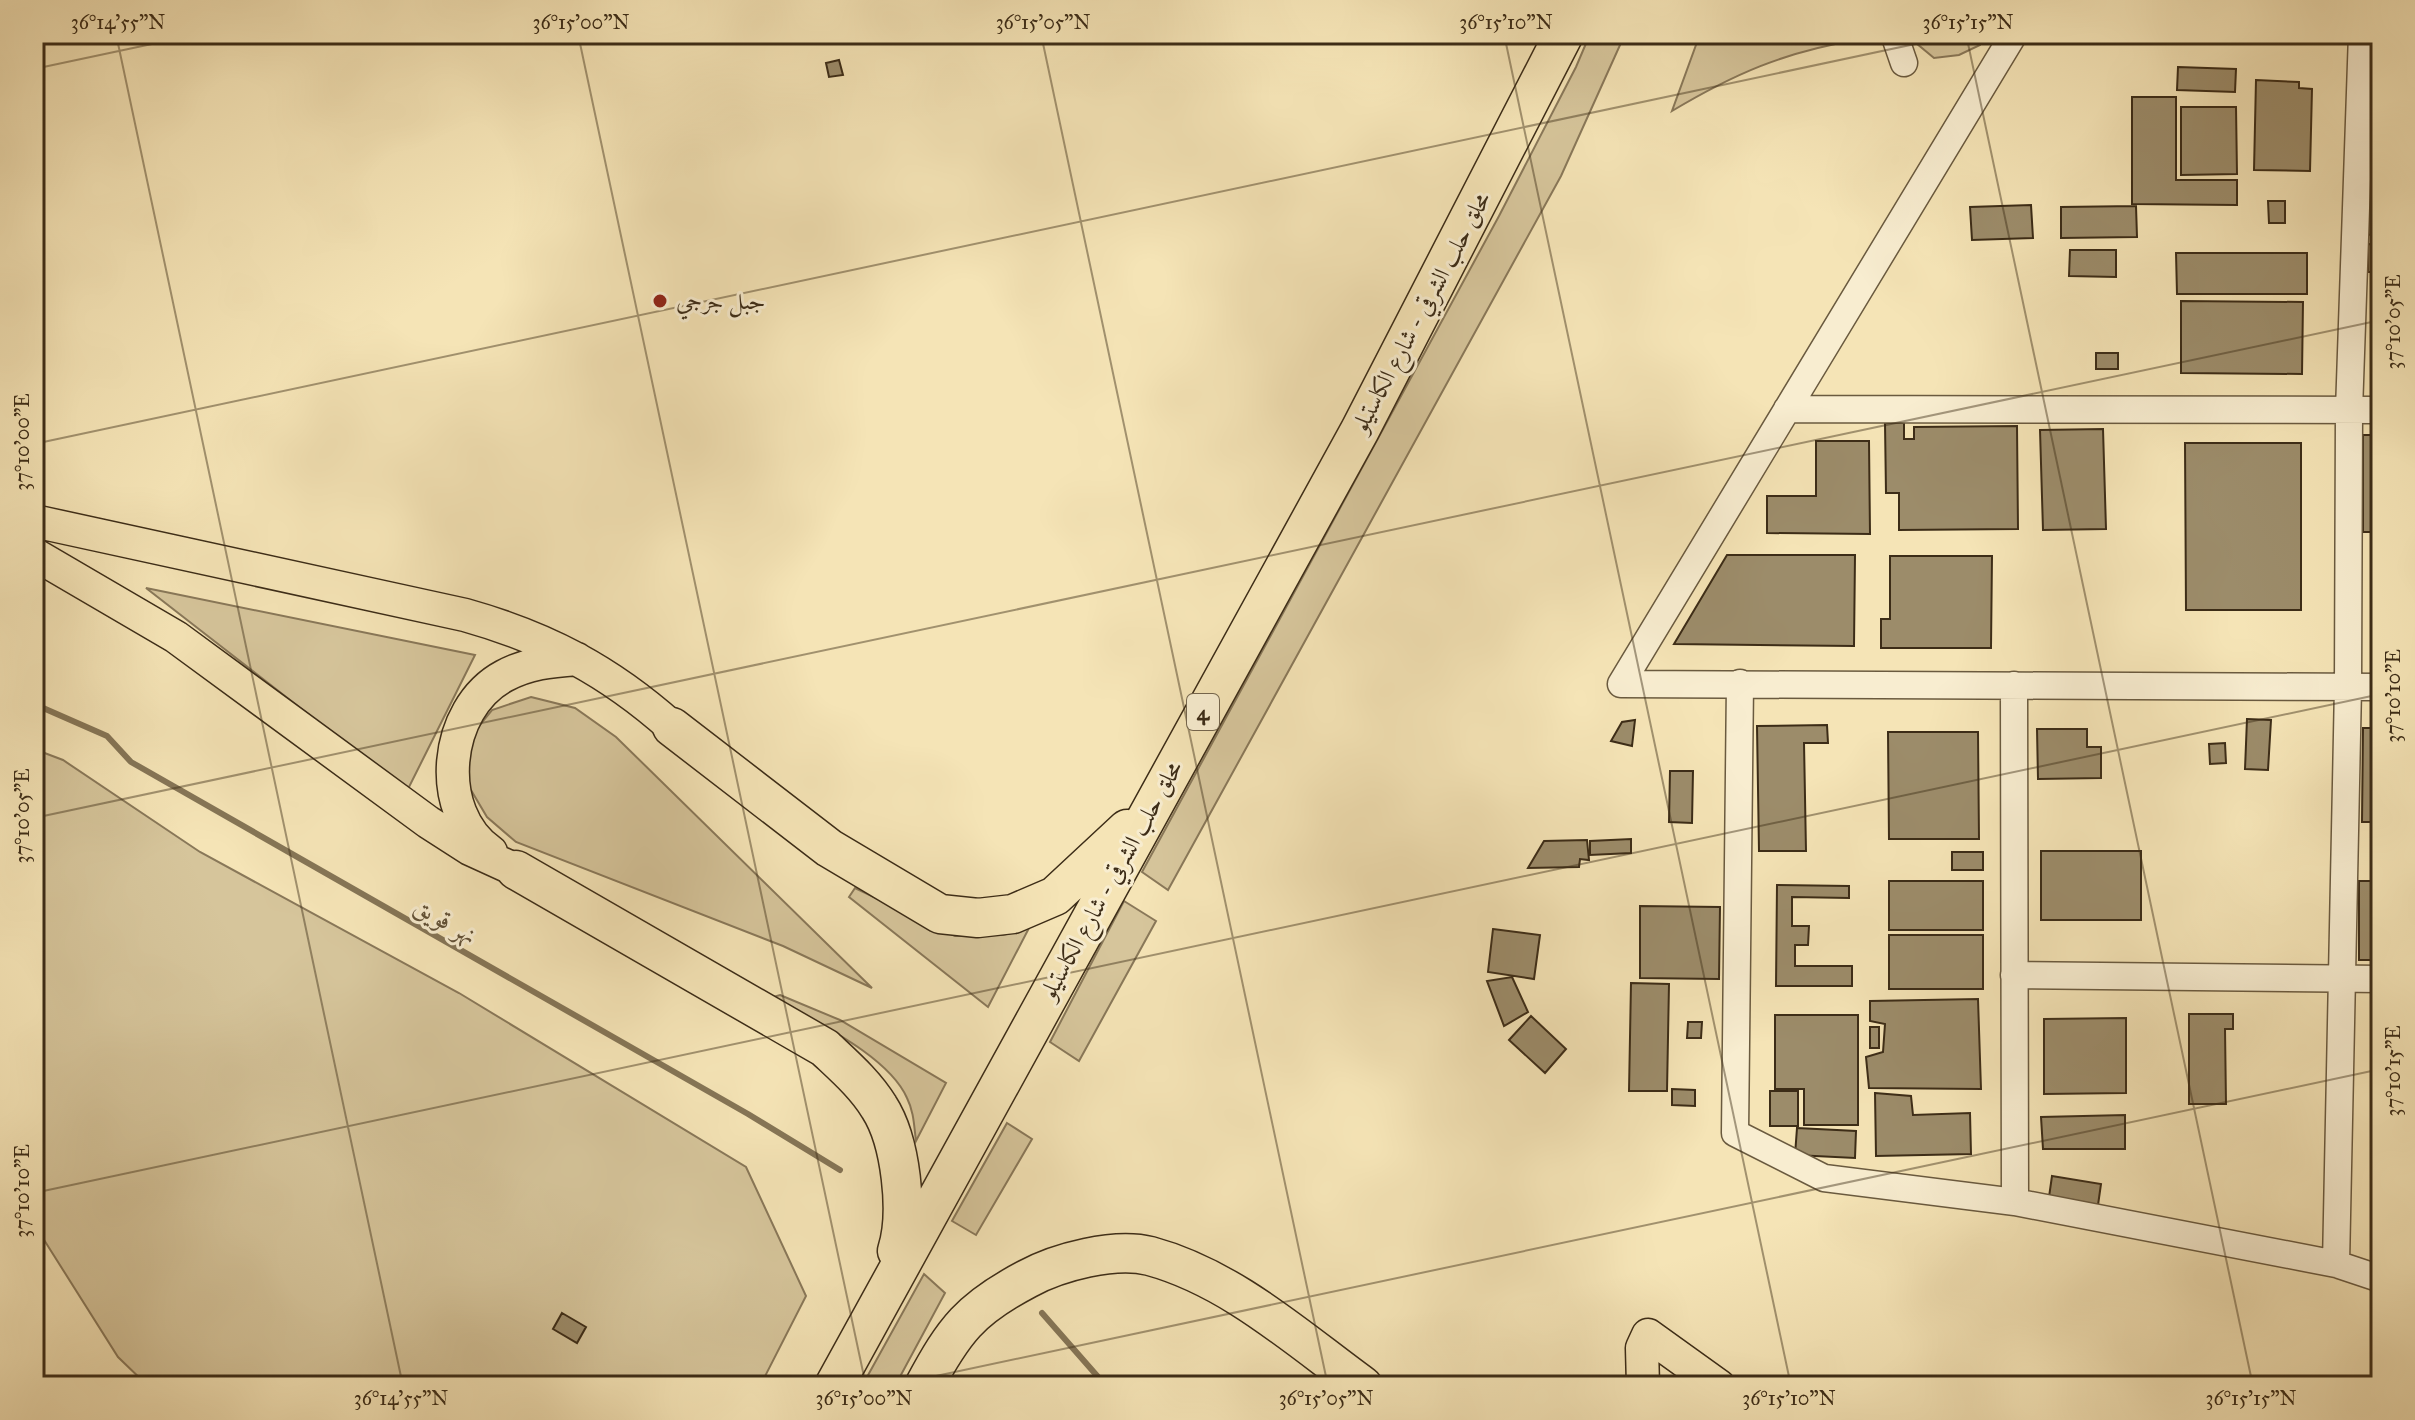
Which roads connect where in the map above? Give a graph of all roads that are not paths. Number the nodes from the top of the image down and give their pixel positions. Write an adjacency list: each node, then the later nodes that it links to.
1 (1564, 34): 17 (highway, محلق حلب الشرقي - شارع الكاستيلو / 4)
2 (1894, 34): 5 (street)
3 (2014, 34): 6 (street)
4 (2362, 34): 8 (street)
5 (1904, 63)
6 (1787, 409): 8 (street); 12 (street)
7 (2381, 410): 8 (street)
8 (2349, 411): 14 (street)
9 (34, 521): 11 (main road)
10 (34, 554): 18 (main road)
11 (578, 659): 16 (main road); 18 (main road)
12 (1740, 683): 13 (street); 22 (street)
13 (2014, 685): 14 (street); 19 (street)
14 (2348, 687): 15 (street); 20 (street)
15 (2381, 687)
16 (672, 727): 17 (highway)
17 (1152, 805): 25 (highway, محلق حلب الشرقي - شارع الكاستيلو / 4)
18 (516, 870): 25 (highway)
19 (2014, 975): 20 (street); 22 (street)
20 (2342, 979): 21 (street); 23 (street)
21 (2381, 979)
22 (2015, 1202): 23 (street)
23 (2336, 1264): 24 (street)
24 (2381, 1279)
25 (883, 1293): 26 (highway, محلق حلب الشرقي - شارع الكاستيلو / 4)
26 (834, 1386)
27 (924, 1386): 28 (highway)
28 (1363, 1386)
29 (1643, 1386): 30 (main road)
30 (1719, 1386)

